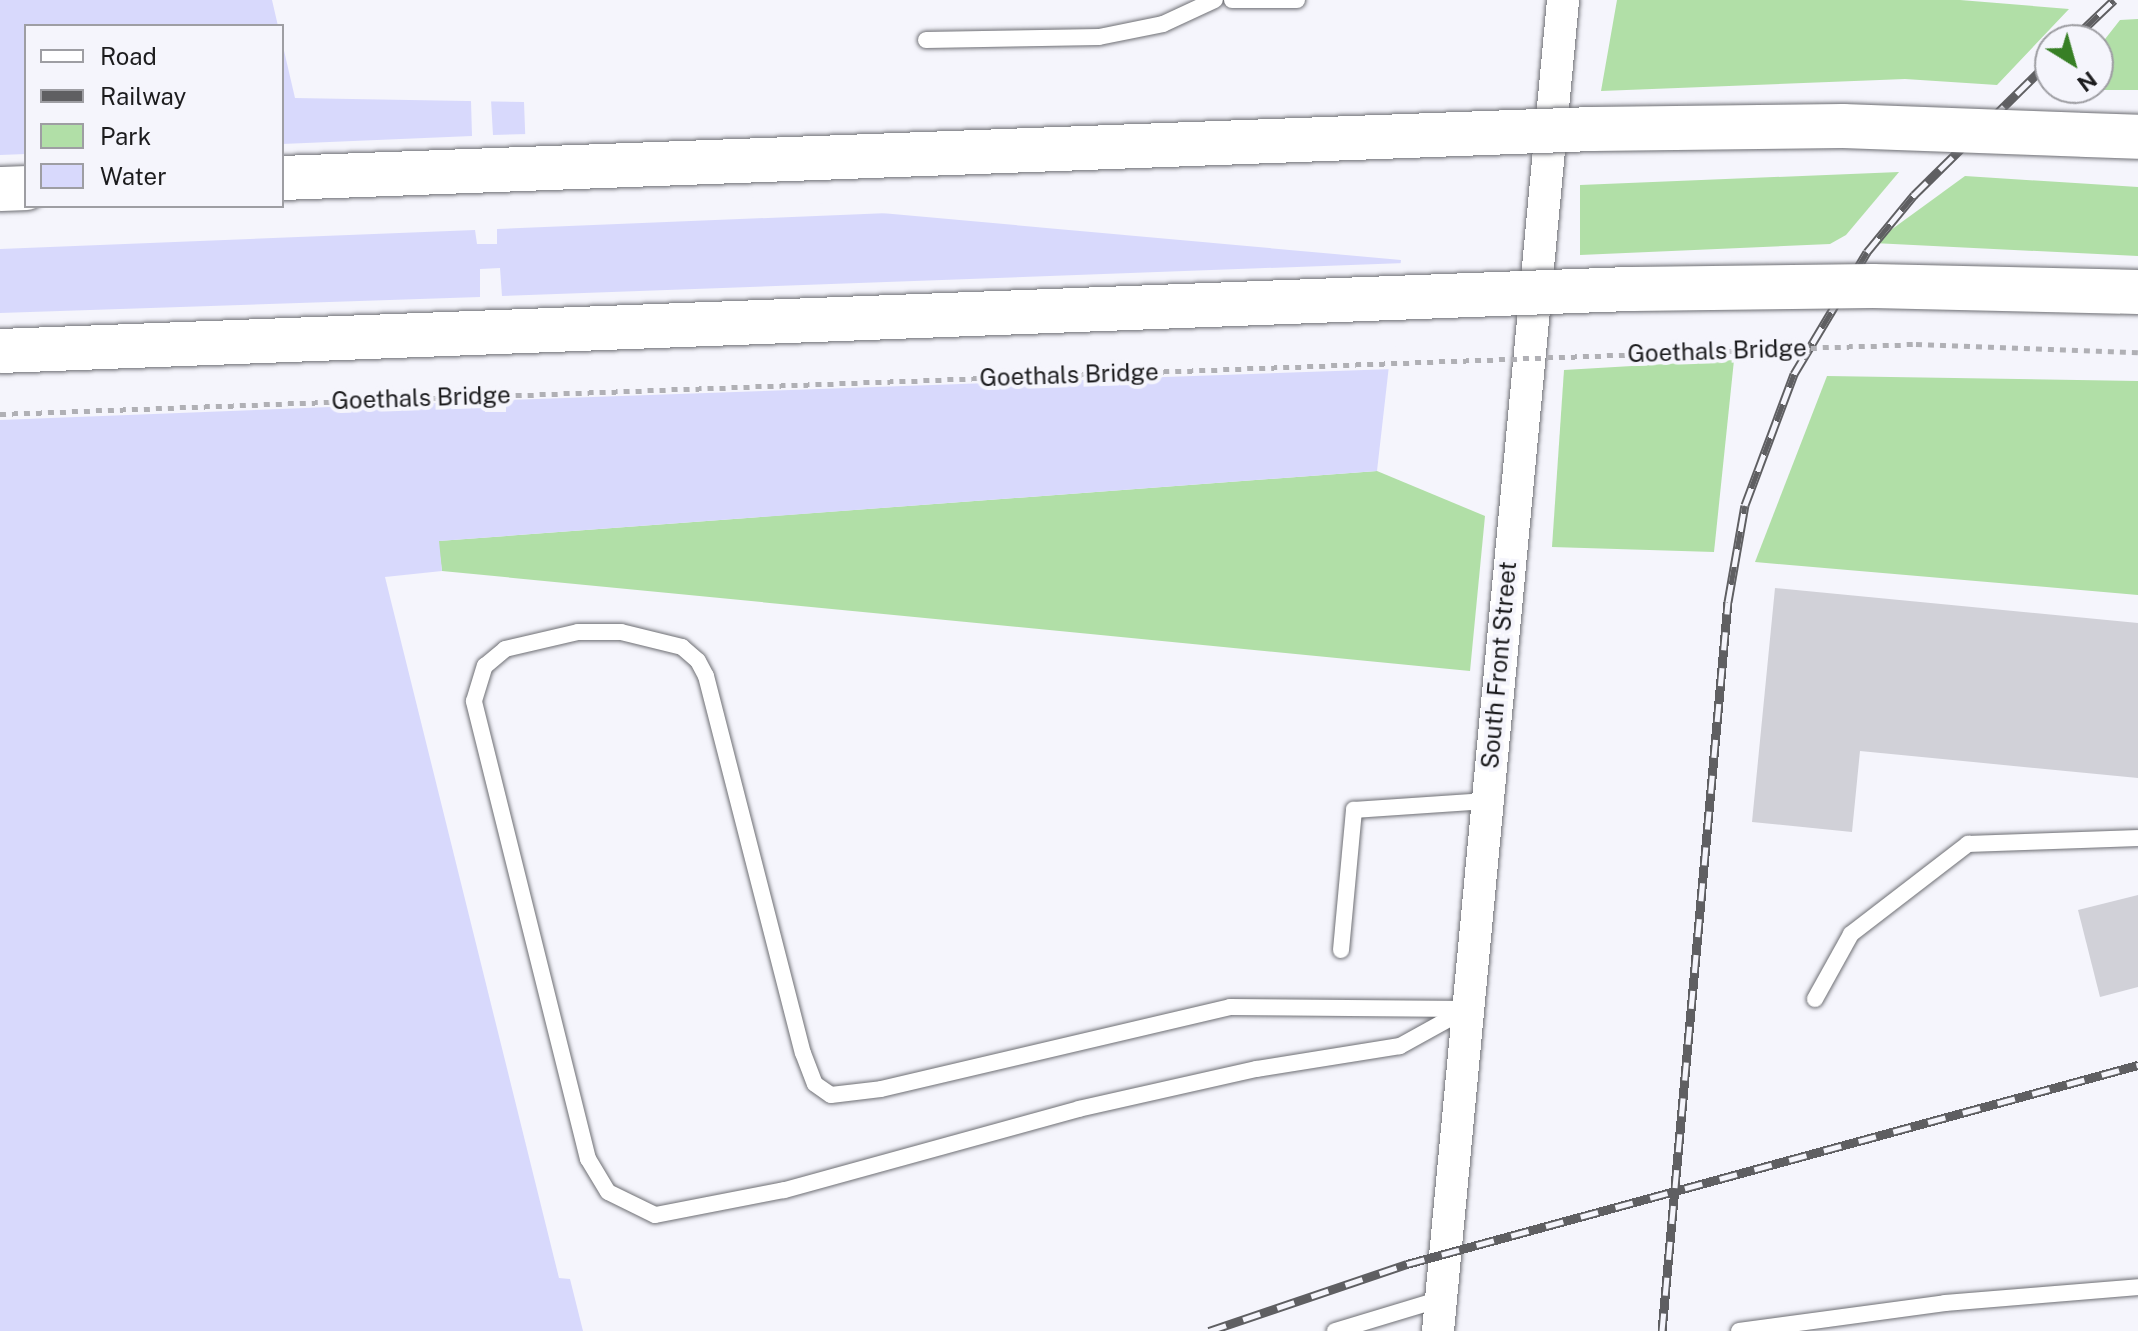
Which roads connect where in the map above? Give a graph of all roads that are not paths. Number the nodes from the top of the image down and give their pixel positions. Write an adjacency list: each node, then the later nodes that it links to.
1 (1215, 0): 6 (lane)
2 (1232, 0): 3 (lane)
3 (1297, 0)
4 (1551, 0): 5 (lane)
5 (1563, 0): 13 (street, South Front Street)
6 (926, 40)
7 (2138, 137): 8 (highway, bridge)
8 (284, 178)
9 (24, 188): 10 (highway)
10 (0, 189)
11 (2138, 292): 12 (highway, bridge)
12 (0, 351)
13 (1486, 801): 15 (lane); 17 (street, South Front Street)
14 (2138, 838): 16 (lane)
15 (1341, 950)
16 (1815, 999)
17 (1467, 1009): 17 (lane); 19 (street, South Front Street)
18 (2138, 1287): 22 (lane)
19 (1441, 1299): 20 (lane); 21 (street, South Front Street)
20 (1335, 1331)
21 (1438, 1331)
22 (1739, 1331)

